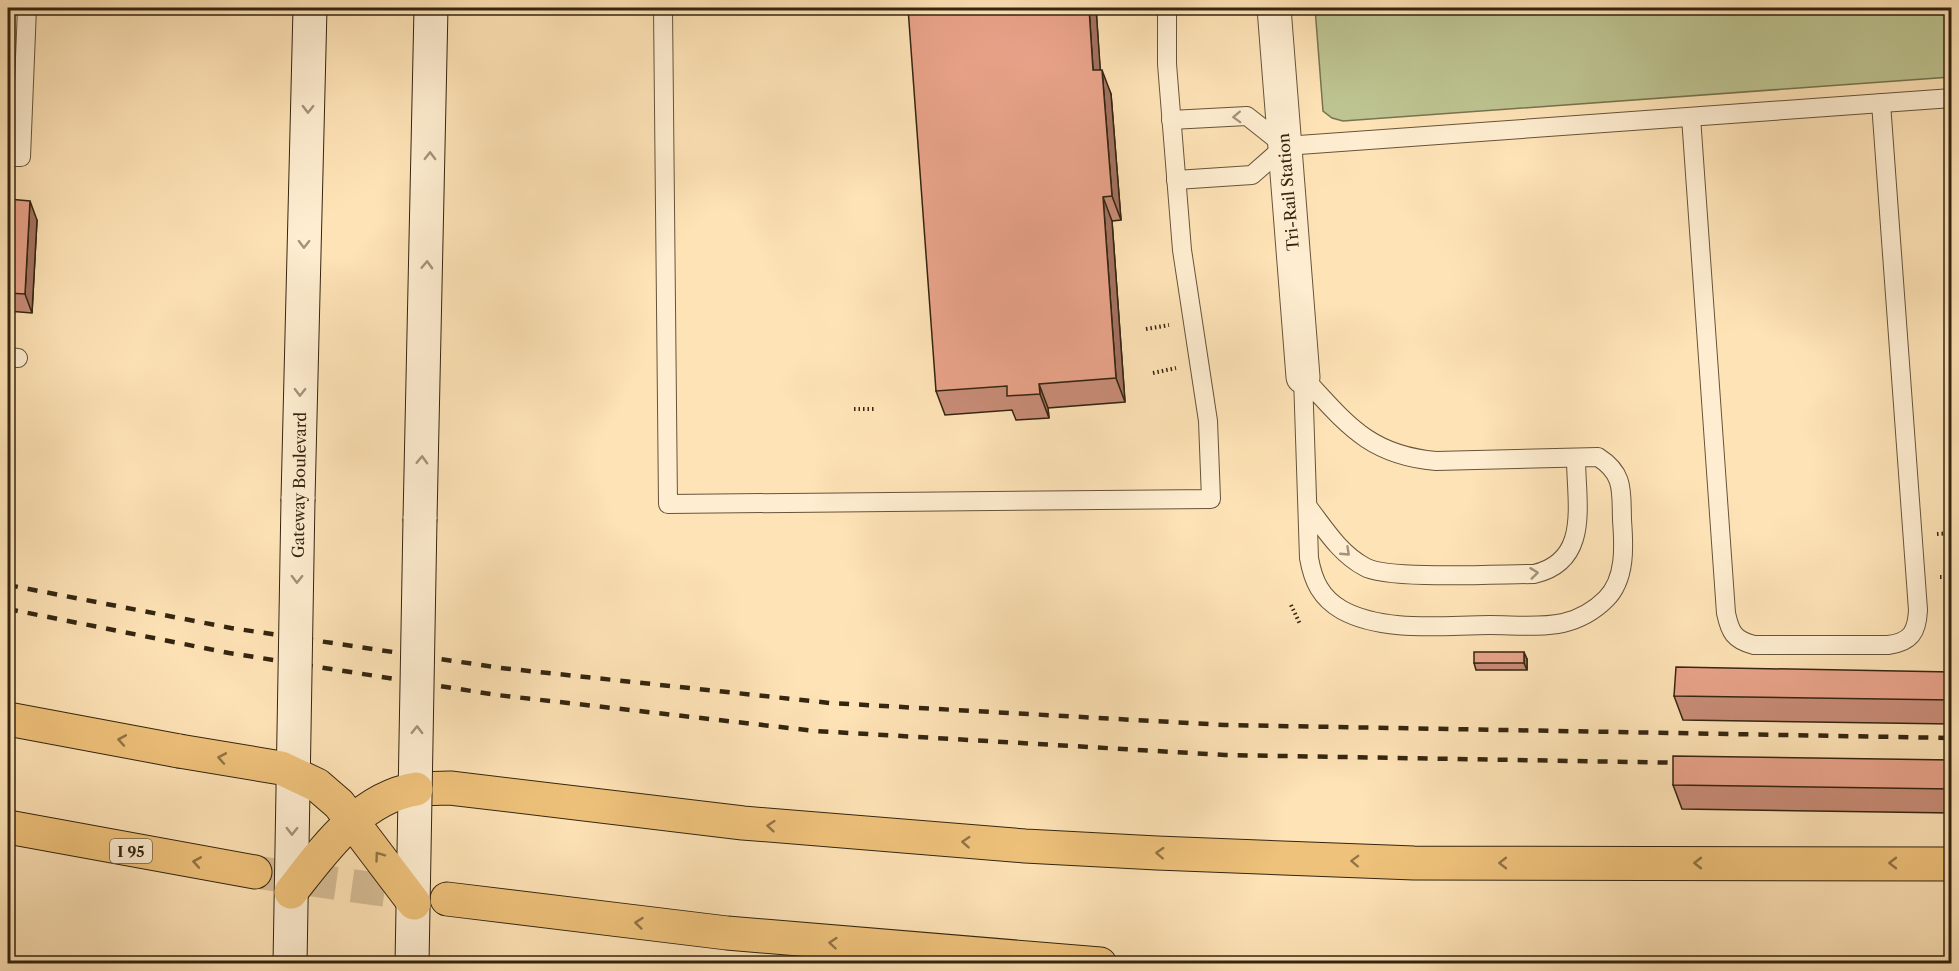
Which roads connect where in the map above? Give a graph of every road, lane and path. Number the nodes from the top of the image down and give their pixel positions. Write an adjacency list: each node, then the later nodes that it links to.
1 (27, 8): 12 (lane)
2 (310, 8): 26 (main road, Gateway Boulevard, one-way to 26, bridge)
3 (431, 8): 27 (main road, one-way to 3, bridge)
4 (663, 8): 13 (lane)
5 (1167, 8): 10 (lane)
6 (1274, 8): 11 (main road, Tri-Rail Station)
7 (1952, 98): 8 (lane)
8 (1881, 103): 9 (lane); 9 (lane)
9 (1691, 117): 11 (lane)
10 (1171, 120): 11 (lane, one-way to 10); 13 (lane)
11 (1285, 146): 13 (lane); 18 (main road, Tri-Rail Station)
12 (8, 157)
13 (1176, 180)
14 (1174, 325): 15 (path)
15 (1146, 328)
16 (1180, 368): 17 (path)
17 (1153, 373)
18 (1303, 376): 21 (lane); 22 (lane)
19 (854, 409): 20 (path)
20 (874, 409)
21 (1576, 458): 22 (lane, one-way to 21); 22 (lane)
22 (1308, 507)
23 (1291, 605): 24 (path)
24 (1300, 624)
25 (8, 719): 26 (highway, one-way to 25, bridge)
26 (294, 772): 28 (highway, bridge); 32 (main road, Gateway Boulevard, one-way to 32, bridge)
27 (416, 789): 28 (highway, bridge); 30 (highway, one-way to 27); 34 (main road, bridge)
28 (354, 822): 32 (highway, bridge); 34 (highway, one-way to 28, bridge)
29 (8, 827): 31 (highway, I 95, one-way to 29)
30 (1952, 864)
31 (255, 872)
32 (291, 892): 35 (main road, Gateway Boulevard, bridge)
33 (447, 899): 37 (highway, one-way to 33)
34 (414, 903): 36 (main road, bridge)
35 (290, 963)
36 (412, 963)
37 (1101, 963)

